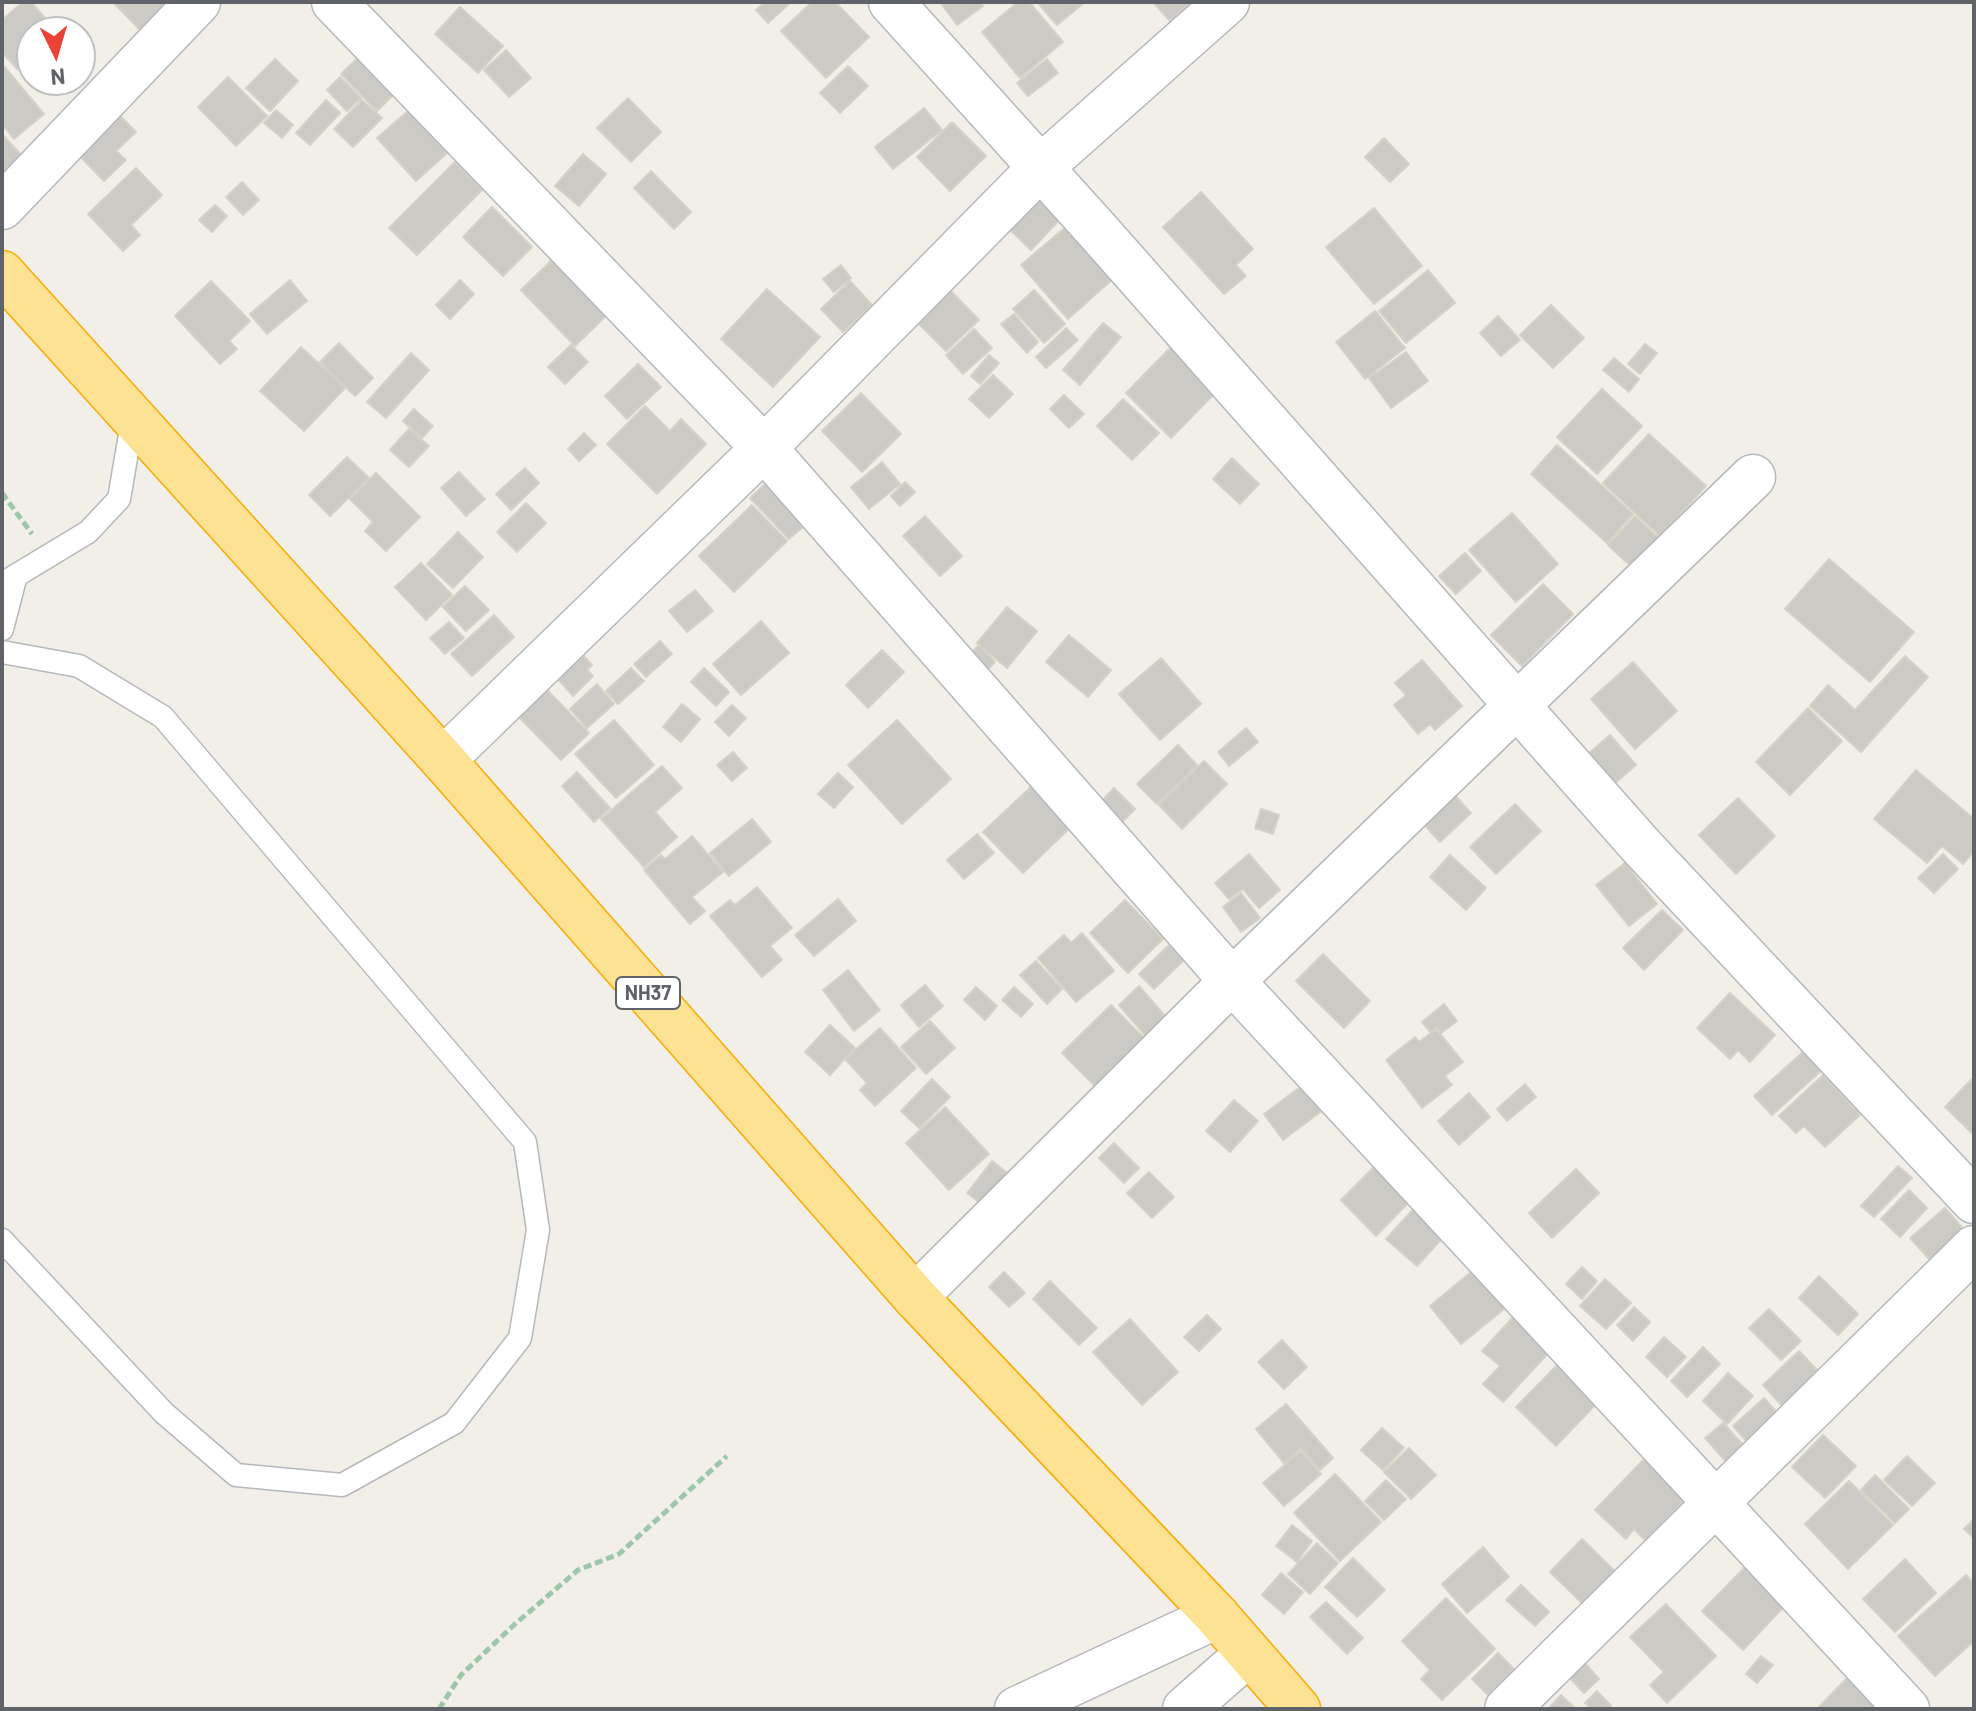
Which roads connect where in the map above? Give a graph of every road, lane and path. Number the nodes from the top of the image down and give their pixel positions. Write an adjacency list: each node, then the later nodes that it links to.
1 (198, 2): 6 (street)
2 (334, 2): 9 (street)
3 (891, 2): 5 (street)
4 (1227, 2): 5 (street)
5 (1040, 168): 9 (street); 16 (street)
6 (2, 207)
7 (2, 273): 8 (highway, NH37)
8 (133, 417): 12 (lane); 17 (highway, NH37)
9 (764, 448): 17 (street); 18 (street)
10 (1753, 477): 16 (street)
11 (2, 493): 12 (path)
12 (49, 557): 13 (lane)
13 (8, 582): 14 (lane)
14 (2, 629)
15 (2, 652): 20 (lane)
16 (1516, 705): 18 (street); 19 (street)
17 (443, 760): 22 (highway, NH37)
18 (1232, 981): 22 (street); 24 (street)
19 (1974, 1201)
20 (2, 1240)
21 (1974, 1248): 24 (street)
22 (915, 1297): 25 (highway, NH37)
23 (727, 1456): 27 (path)
24 (1716, 1502): 31 (street); 32 (street)
25 (1217, 1616): 26 (highway, NH37); 28 (street)
26 (1249, 1653): 29 (street); 30 (highway, NH37)
27 (439, 1709)
28 (1017, 1709)
29 (1185, 1709)
30 (1298, 1709)
31 (1507, 1709)
32 (1907, 1709)

